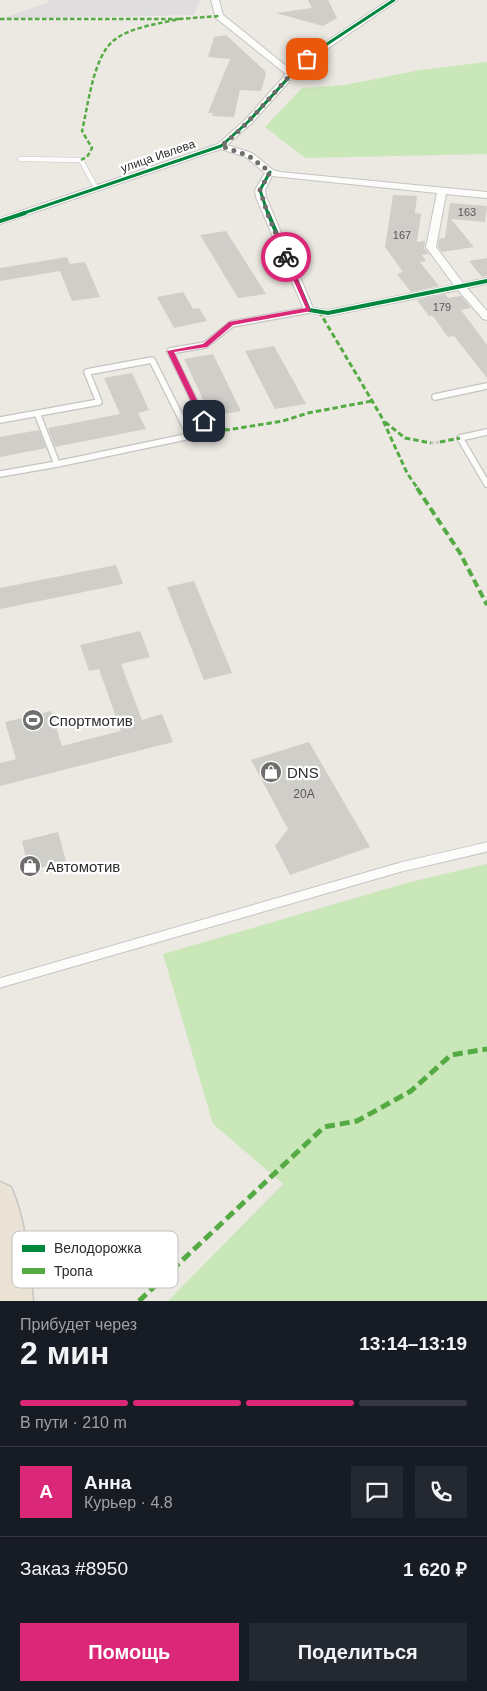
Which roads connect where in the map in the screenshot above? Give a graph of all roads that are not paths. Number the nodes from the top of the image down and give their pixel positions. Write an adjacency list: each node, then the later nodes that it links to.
1 (214, 0): 3 (street)
2 (394, 0): 3 (street, улица Ивлева)
3 (290, 74): 4 (street, улица Ивлева)
4 (221, 146): 6 (street); 7 (street, улица Ивлева)
5 (20, 159): 7 (lane)
6 (270, 172): 8 (street); 13 (street)
7 (96, 188): 10 (street, улица Ивлева)
8 (442, 191): 9 (street); 12 (street)
9 (487, 195)
10 (0, 221)
11 (487, 281): 12 (street)
12 (460, 286): 13 (street); 14 (street)
13 (309, 310): 19 (lane)
14 (487, 317)
15 (487, 386): 16 (lane)
16 (435, 397)
17 (38, 413): 18 (lane); 21 (lane); 21 (lane)
18 (0, 420)
19 (204, 421)
20 (487, 432): 23 (lane)
21 (57, 464): 22 (lane)
22 (0, 474)
23 (487, 484)
24 (487, 847): 25 (lane)
25 (0, 983)
26 (0, 1198): 27 (highway)
27 (12, 1260)
28 (15, 1288): 29 (highway)
29 (16, 1301)

